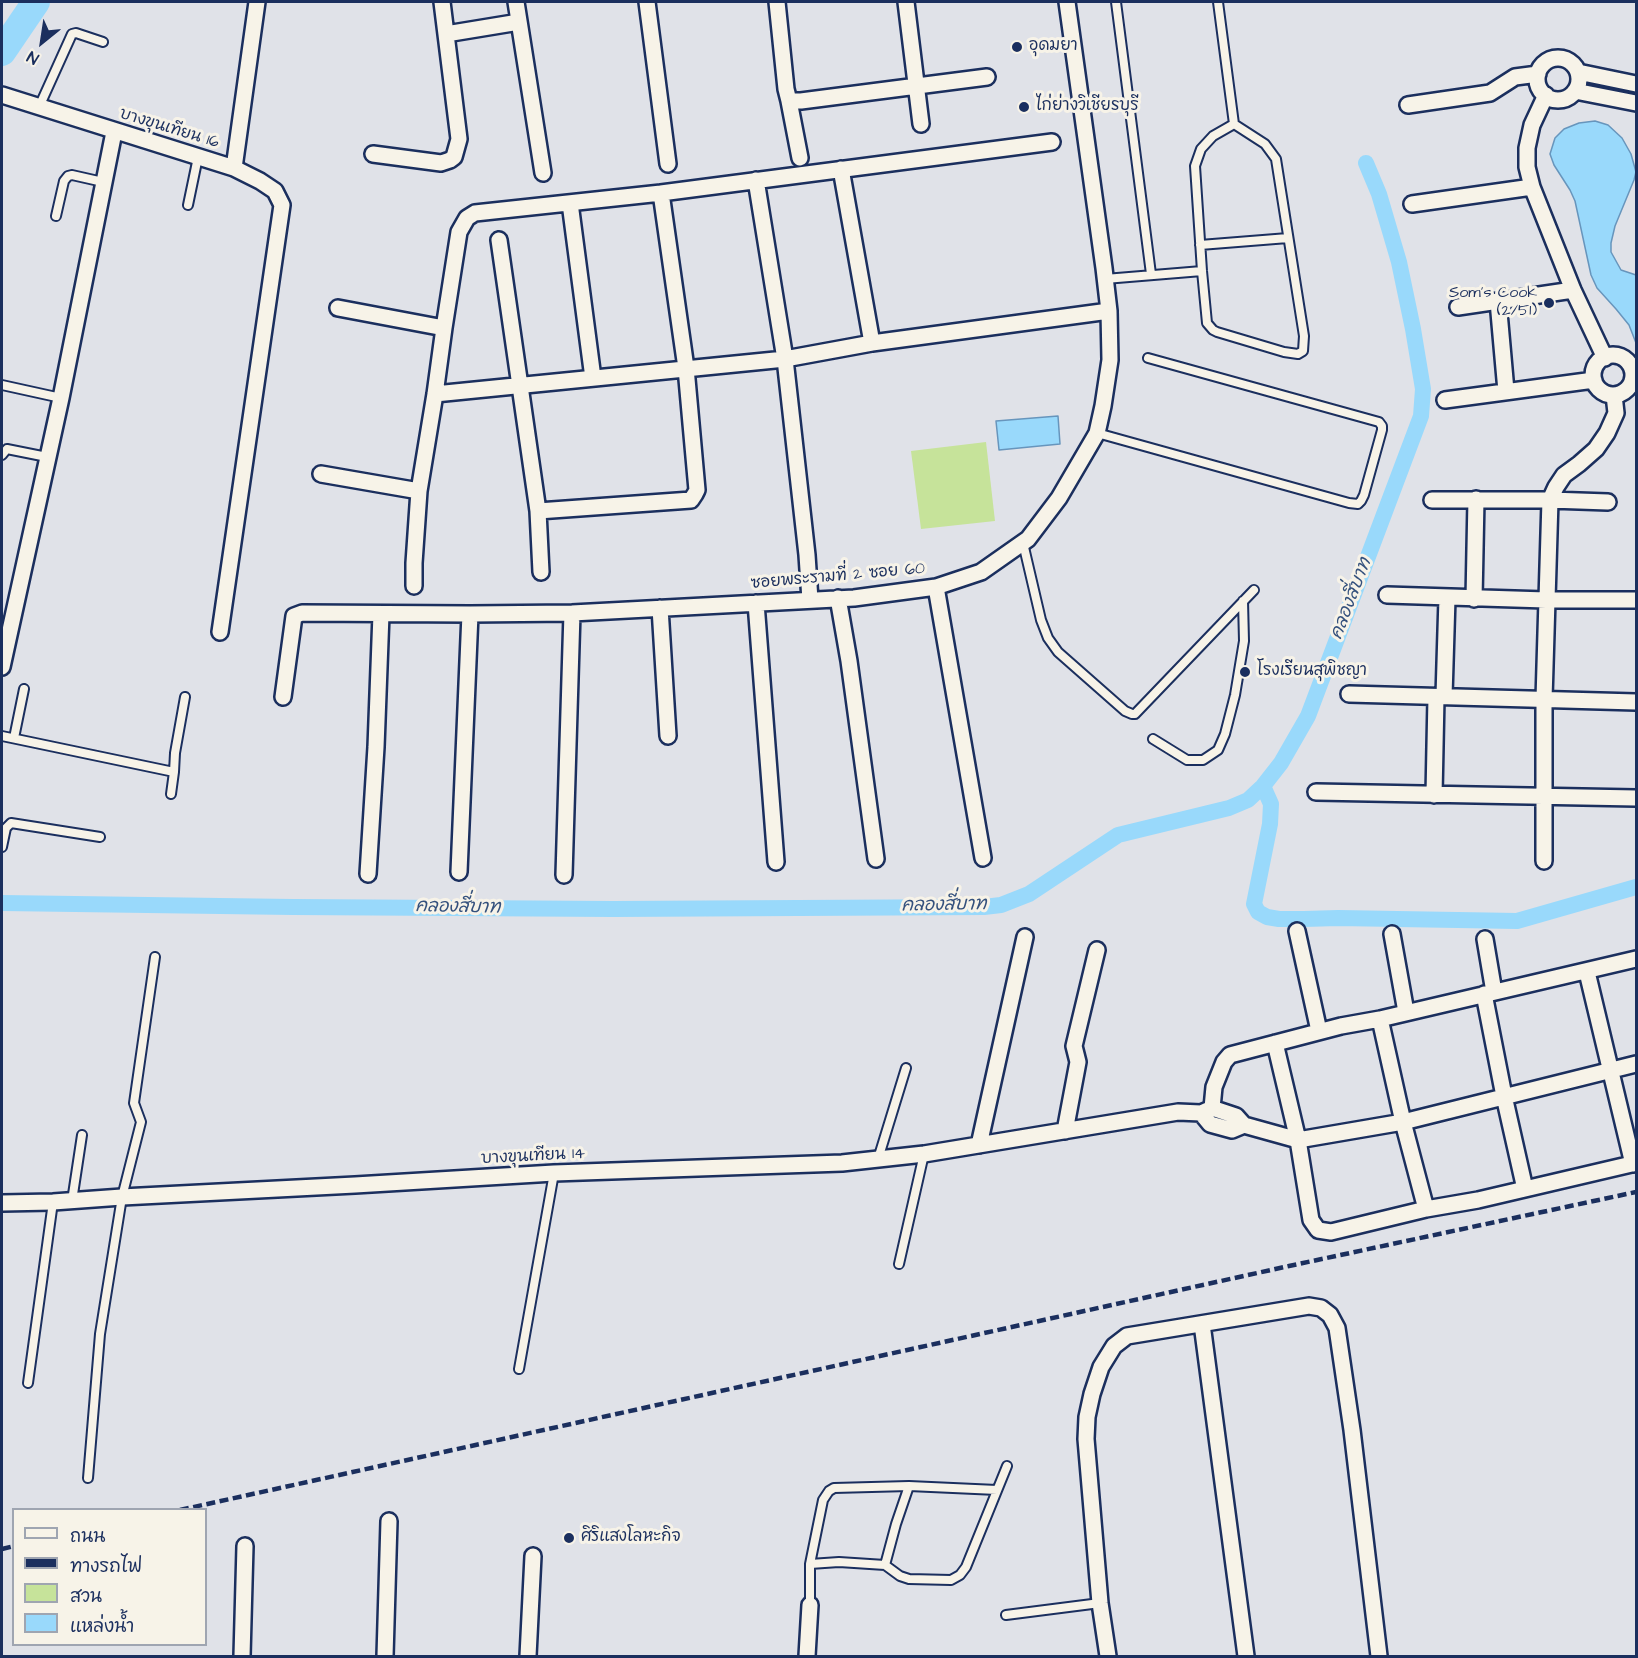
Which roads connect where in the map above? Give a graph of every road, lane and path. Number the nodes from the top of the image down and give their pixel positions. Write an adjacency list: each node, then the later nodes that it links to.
1 (257, 2): 33 (street, บางขุนเทียน 16)
2 (441, 2): 11 (street)
3 (516, 2): 10 (street)
4 (647, 2): 32 (street)
5 (777, 2): 21 (street)
6 (906, 2): 17 (street)
7 (1067, 2): 49 (street, ซอยพระรามที่ 2 ซอย 60)
8 (1116, 2): 48 (lane)
9 (1218, 2): 26 (lane)
10 (519, 22): 11 (street); 35 (street)
11 (446, 33): 29 (street)
12 (103, 42): 24 (lane)
13 (1578, 72): 14 (street); 16 (street); 18 (street)
14 (1538, 74): 20 (street); 23 (street)
15 (987, 78): 17 (street)
16 (1636, 84)
17 (916, 87): 21 (street); 25 (street)
18 (1575, 91): 20 (street); 22 (street)
19 (2, 95): 24 (street, บางขุนเทียน 16)
20 (1546, 95): 38 (street)
21 (789, 101): 31 (street)
22 (1636, 103)
23 (1408, 105)
24 (39, 107): 27 (street, บางขุนเทียน 16)
25 (921, 124)
26 (1234, 124): 44 (lane); 46 (lane)
27 (114, 132): 30 (street, บางขุนเทียน 16); 37 (street)
28 (1053, 142): 34 (street)
29 (373, 154)
30 (198, 157): 33 (street, บางขุนเทียน 16); 42 (lane)
31 (800, 158)
32 (668, 164)
33 (234, 168): 98 (street)
34 (841, 170): 36 (street); 56 (street)
35 (543, 173)
36 (756, 180): 39 (street); 57 (street)
37 (103, 182): 43 (lane); 68 (street)
38 (1532, 187): 41 (street); 50 (street)
39 (661, 193): 40 (street); 60 (street)
40 (570, 203): 55 (street); 61 (street)
41 (1412, 204)
42 (188, 205)
43 (56, 216)
44 (1288, 238): 46 (lane); 47 (lane)
45 (499, 240): 64 (street)
46 (1200, 245): 47 (lane)
47 (1202, 271): 48 (lane)
48 (1151, 274): 49 (lane)
49 (1105, 279): 54 (street, ซอยพระรามที่ 2 ซอย 60)
50 (1573, 290): 51 (street); 59 (street)
51 (1498, 301): 52 (street); 65 (street)
52 (1458, 307)
53 (338, 308): 55 (street)
54 (1108, 311): 56 (street); 70 (street, ซอยพระรามที่ 2 ซอย 60)
55 (444, 328): 66 (street)
56 (872, 343): 57 (street)
57 (785, 358): 60 (street); 89 (street)
58 (1148, 358): 70 (lane)
59 (1605, 358): 62 (street); 67 (street)
60 (686, 368): 61 (street); 79 (street)
61 (593, 378): 64 (street)
62 (1594, 380): 65 (street); 67 (street)
63 (2, 386): 68 (lane)
64 (520, 386): 66 (street); 79 (street)
65 (1506, 391): 69 (street)
66 (435, 394): 74 (street)
67 (1614, 395): 77 (street)
68 (61, 398): 72 (street)
69 (1444, 400)
70 (1097, 433): 80 (street, ซอยพระรามที่ 2 ซอย 60)
71 (2, 455): 72 (lane)
72 (47, 457): 99 (street)
73 (321, 474): 74 (street)
74 (419, 491): 82 (street)
75 (1432, 500): 76 (street)
76 (1476, 500): 77 (street); 88 (street)
77 (1550, 500): 78 (street); 90 (street)
78 (1608, 502)
79 (538, 512): 81 (street)
80 (1023, 543): 83 (street, ซอยพระรามที่ 2 ซอย 60); 92 (lane)
81 (541, 572)
82 (414, 586)
83 (936, 587): 86 (street, ซอยพระรามที่ 2 ซอย 60); 120 (street)
84 (1254, 590): 92 (lane)
85 (1387, 595): 87 (street)
86 (838, 598): 89 (street, ซอยพระรามที่ 2 ซอย 60); 119 (street)
87 (1447, 598): 88 (street); 104 (street)
88 (1474, 599): 90 (street)
89 (810, 600): 93 (street, ซอยพระรามที่ 2 ซอย 60)
90 (1546, 600): 91 (street); 105 (street)
91 (1636, 600)
92 (1243, 602): 110 (lane)
93 (756, 603): 94 (street, ซอยพระรามที่ 2 ซอย 60); 122 (street)
94 (660, 608): 95 (street, ซอยพระรามที่ 2 ซอย 60); 108 (street)
95 (572, 613): 97 (street, ซอยพระรามที่ 2 ซอย 60); 125 (street)
96 (381, 614): 97 (street, ซอยพระรามที่ 2 ซอย 60); 102 (street, ซอยพระรามที่ 2 ซอย 60); 124 (street)
97 (470, 614): 123 (street)
98 (220, 632)
99 (2, 667)
100 (24, 688): 109 (lane)
101 (1348, 694): 104 (street)
102 (283, 696)
103 (185, 697): 111 (lane)
104 (1440, 697): 105 (street); 114 (street)
105 (1544, 699): 106 (street); 115 (street)
106 (1636, 702)
107 (2, 736): 109 (lane)
108 (668, 736)
109 (14, 738): 111 (lane)
110 (1153, 739)
111 (174, 771): 113 (lane)
112 (1316, 792): 114 (street)
113 (171, 794)
114 (1434, 795): 115 (street)
115 (1544, 797): 116 (street); 121 (street)
116 (1636, 798)
117 (100, 837): 118 (lane)
118 (2, 847)
119 (876, 858)
120 (983, 858)
121 (1544, 861)
122 (776, 862)
123 (459, 872)
124 (368, 874)
125 (564, 875)
126 (1297, 931): 137 (street)
127 (1392, 934): 135 (street)
128 (1025, 937): 148 (street)
129 (1485, 939): 134 (street)
130 (1097, 950): 145 (street)
131 (155, 957): 154 (lane)
132 (1636, 959): 133 (street)
133 (1587, 972): 134 (street); 141 (street)
134 (1489, 993): 135 (street); 142 (street)
135 (1407, 1012): 136 (street)
136 (1380, 1019): 137 (street); 144 (street)
137 (1318, 1031): 138 (street)
138 (1275, 1043): 143 (street); 147 (street)
139 (1636, 1064): 141 (street)
140 (906, 1068): 150 (lane)
141 (1611, 1070): 142 (street); 151 (street)
142 (1504, 1096): 144 (street); 153 (street)
143 (1203, 1111): 145 (street, บางขุนเทียน 14); 147 (street)
144 (1403, 1122): 147 (street); 158 (street)
145 (1065, 1131): 148 (street, บางขุนเทียน 14)
146 (82, 1136): 155 (lane)
147 (1298, 1140): 158 (street)
148 (979, 1144): 149 (street, บางขุนเทียน 14)
149 (924, 1154): 150 (street, บางขุนเทียน 14); 159 (lane)
150 (878, 1160): 152 (street, บางขุนเทียน 14)
151 (1635, 1164): 153 (street)
152 (554, 1173): 154 (street, บางขุนเทียน 14); 161 (lane)
153 (1525, 1188): 158 (street)
154 (122, 1197): 155 (street, บางขุนเทียน 14); 164 (lane)
155 (72, 1201): 157 (street, บางขุนเทียน 14)
156 (2, 1203): 157 (street, บางขุนเทียน 14)
157 (53, 1203): 162 (lane)
158 (1426, 1209)
159 (898, 1264)
160 (1202, 1324): 172 (street); 180 (street); 181 (street)
161 (519, 1369)
162 (28, 1383)
163 (1007, 1466): 166 (lane)
164 (87, 1478)
165 (909, 1486): 166 (lane); 170 (lane); 171 (lane)
166 (997, 1490): 171 (lane)
167 (389, 1521): 176 (street)
168 (245, 1546): 175 (street)
169 (533, 1556): 177 (street)
170 (810, 1564): 171 (lane); 173 (lane)
171 (885, 1565)
172 (1100, 1603): 174 (lane); 179 (street)
173 (810, 1605): 178 (street)
174 (1006, 1615)
175 (242, 1656)
176 (385, 1656)
177 (528, 1656)
178 (807, 1656)
179 (1108, 1656)
180 (1246, 1656)
181 (1379, 1656)

